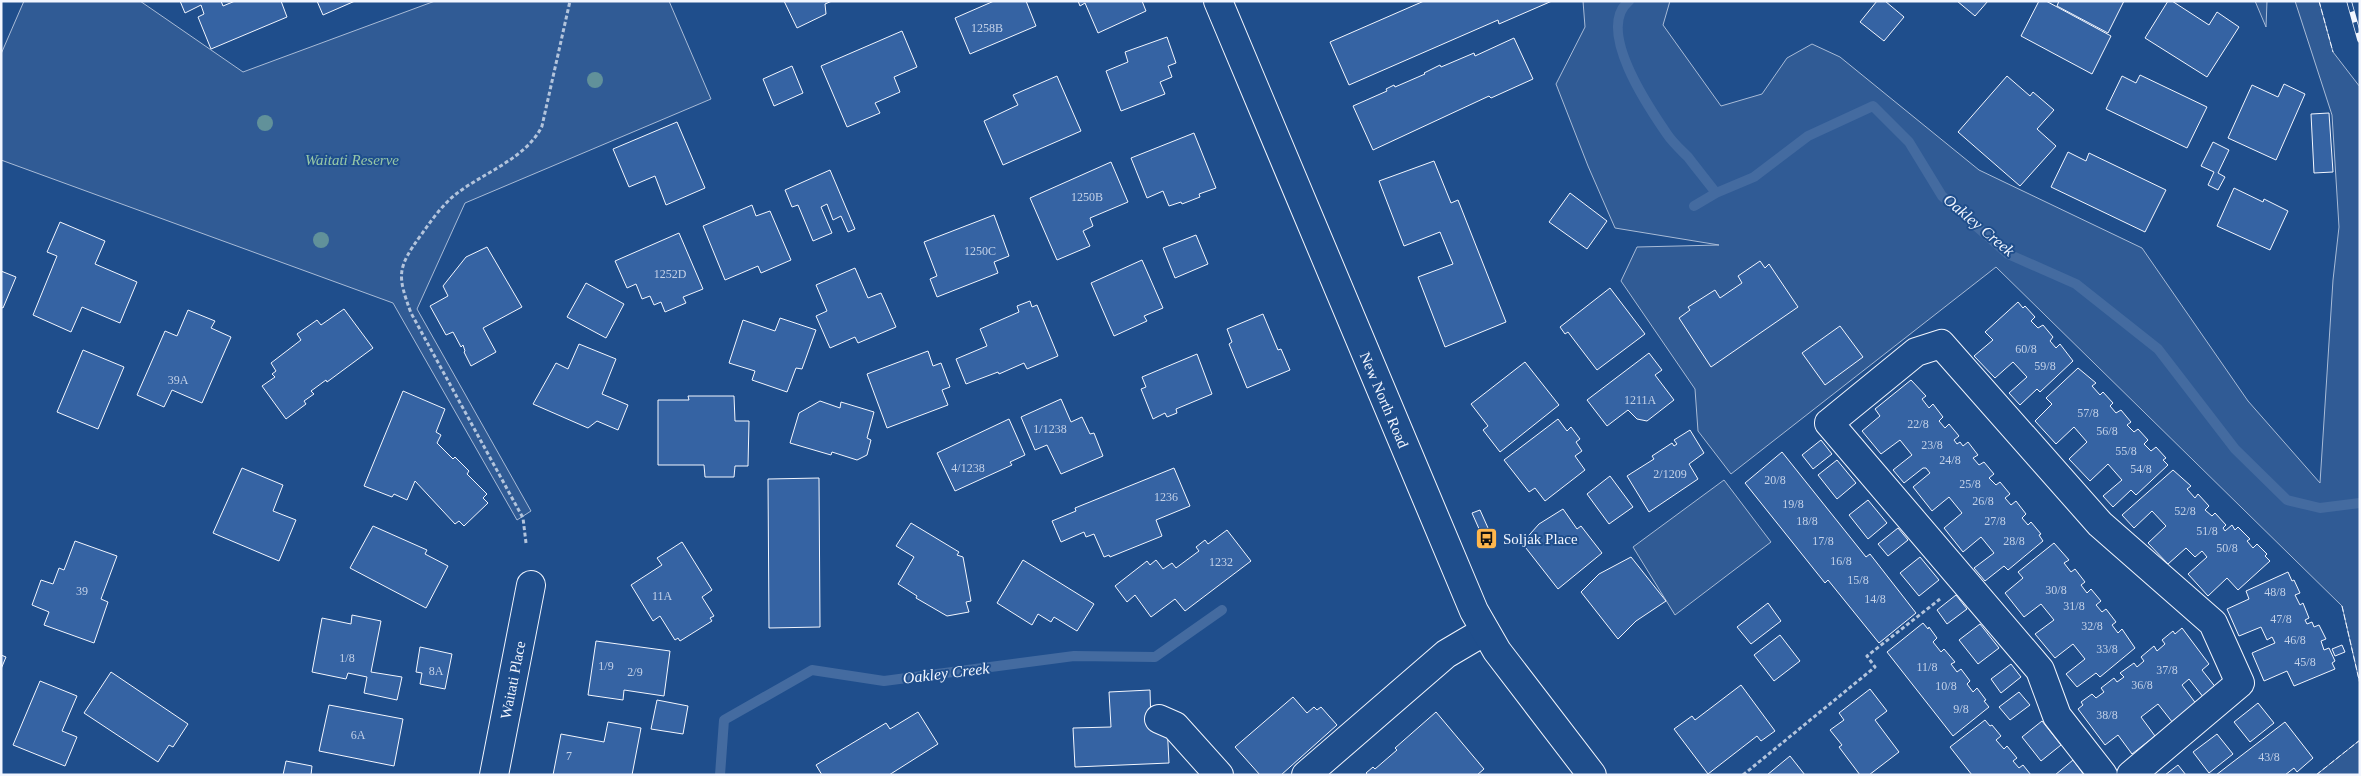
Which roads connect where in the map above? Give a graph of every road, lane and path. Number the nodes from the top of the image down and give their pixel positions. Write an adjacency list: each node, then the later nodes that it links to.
1 (570, 1): 3 (path)
2 (1218, 1): 6 (street, New North Road)
3 (526, 543)
4 (1963, 580): 12 (path); 13 (street); 14 (street)
5 (531, 585): 8 (street, Waitati Place)
6 (1486, 631): 10 (street); 11 (street, New North Road)
7 (1159, 719): 9 (street)
8 (494, 775)
9 (1219, 775)
10 (1306, 775)
11 (1592, 775)
12 (1743, 775)
13 (2103, 775)
14 (2131, 775)

